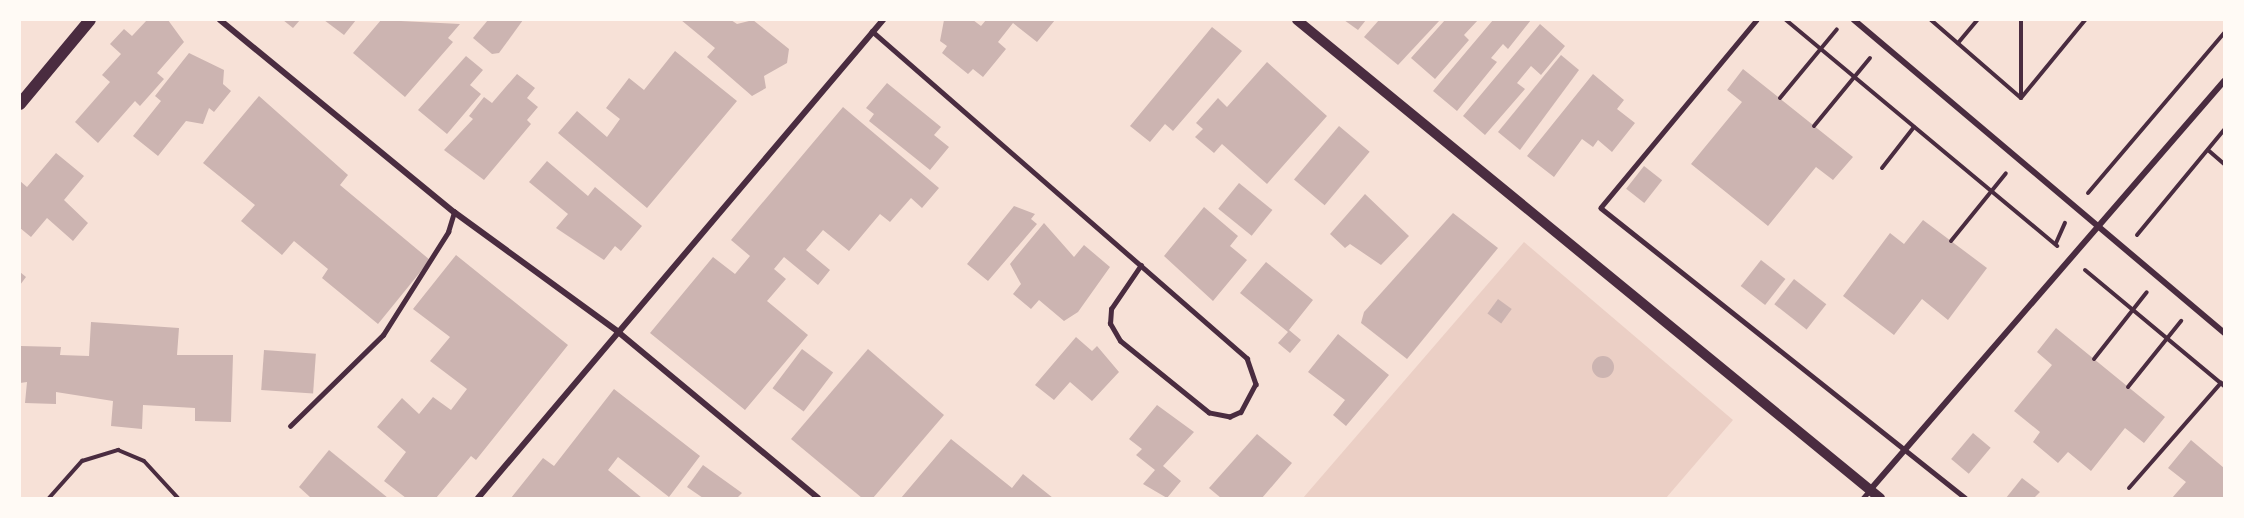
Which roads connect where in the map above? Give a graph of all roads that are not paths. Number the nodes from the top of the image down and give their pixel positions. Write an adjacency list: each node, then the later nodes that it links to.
1 (90, 20): 9 (main road)
2 (220, 20): 10 (street)
3 (883, 20): 7 (street)
4 (1297, 20): 17 (street)
5 (1757, 20): 16 (lane)
6 (1854, 20): 11 (street)
7 (872, 32): 12 (lane); 13 (street)
8 (2224, 81): 11 (street)
9 (20, 104)
10 (454, 212): 13 (street); 15 (lane)
11 (2098, 227): 14 (street); 16 (street)
12 (1141, 266): 12 (lane)
13 (617, 331): 18 (street); 19 (street)
14 (2224, 333)
15 (290, 426)
16 (1906, 450): 17 (street); 21 (lane)
17 (1866, 494): 20 (street)
18 (478, 498)
19 (818, 498)
20 (1880, 498)
21 (1965, 498)

